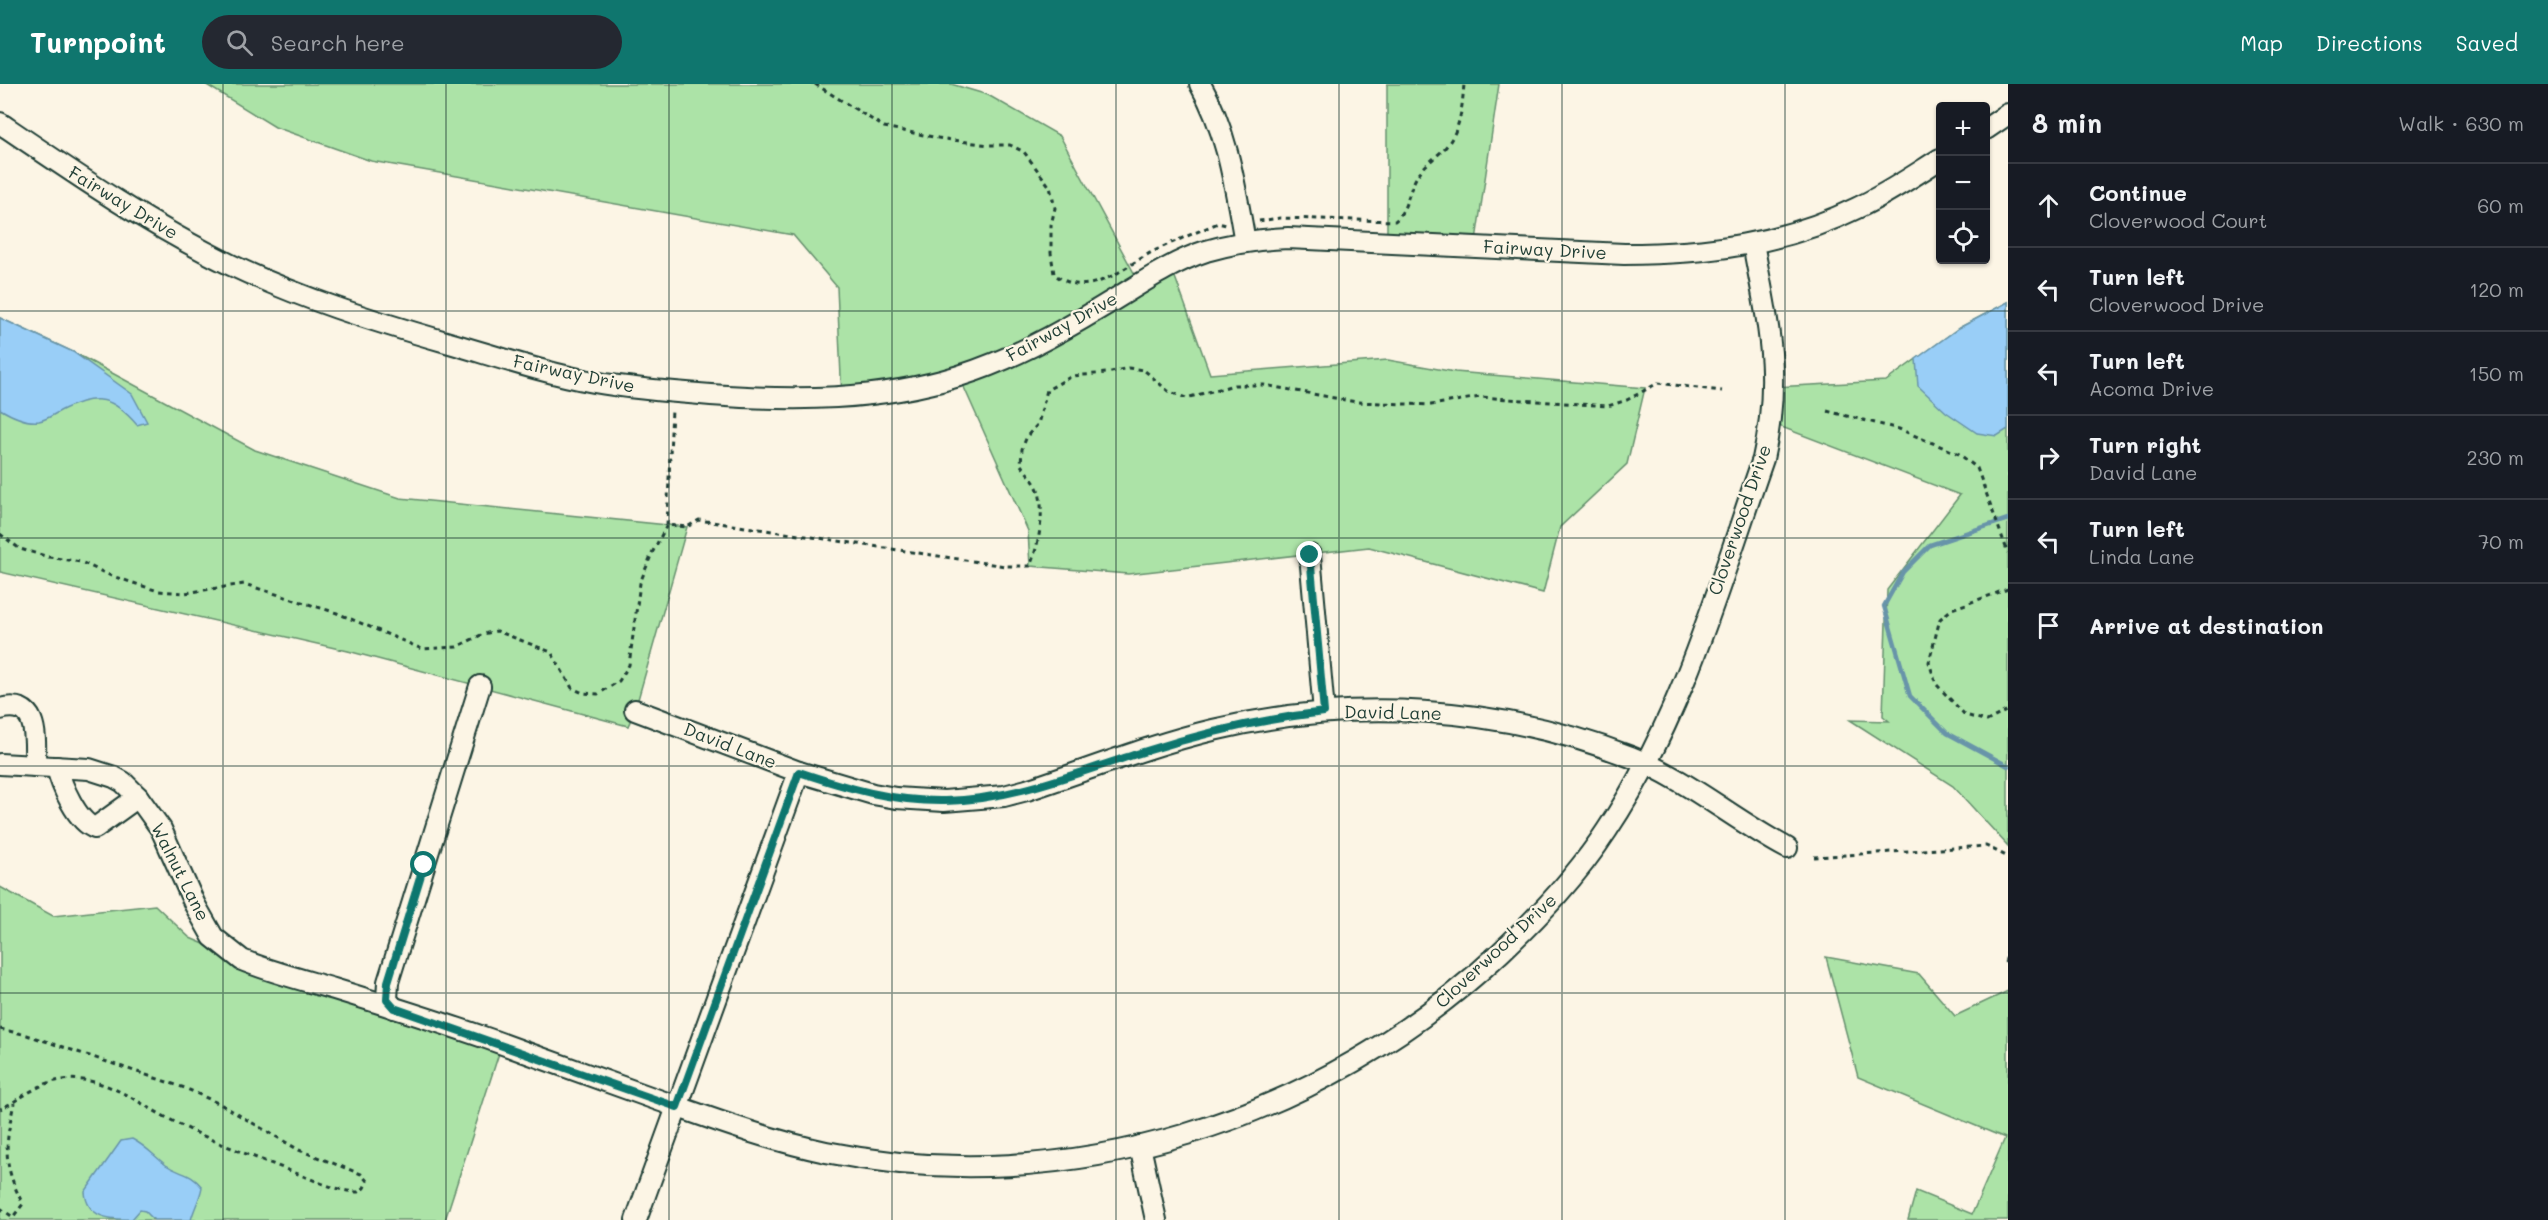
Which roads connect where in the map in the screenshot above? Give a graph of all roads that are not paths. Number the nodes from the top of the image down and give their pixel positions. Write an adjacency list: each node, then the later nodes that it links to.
1 (1200, 84): 6 (street)
2 (2008, 114): 4 (street)
3 (0, 123): 6 (street, Fairway Drive)
4 (1990, 126)
5 (1936, 162): 7 (street, Fairway Drive)
6 (1245, 242): 7 (street, Fairway Drive)
7 (1752, 243): 14 (street, Cloverwood Drive)
8 (1310, 555): 12 (street)
9 (480, 686): 20 (street)
10 (0, 709): 15 (street)
11 (635, 710): 17 (street, David Lane)
12 (1324, 712): 14 (street, David Lane); 17 (street, David Lane)
13 (0, 764): 15 (street, Walnut Lane)
14 (1646, 764): 19 (street, David Lane); 22 (street, Cloverwood Drive)
15 (35, 766): 16 (street, Walnut Lane)
16 (57, 767): 18 (street, Walnut Lane); 18 (street)
17 (799, 772): 21 (street)
18 (138, 797): 20 (street, Walnut Lane)
19 (1787, 848)
20 (394, 1008): 21 (street, Cloverwood Drive)
21 (677, 1107): 22 (street, Cloverwood Drive); 23 (street)
22 (1140, 1146): 24 (street)
23 (636, 1220)
24 (1156, 1220)

